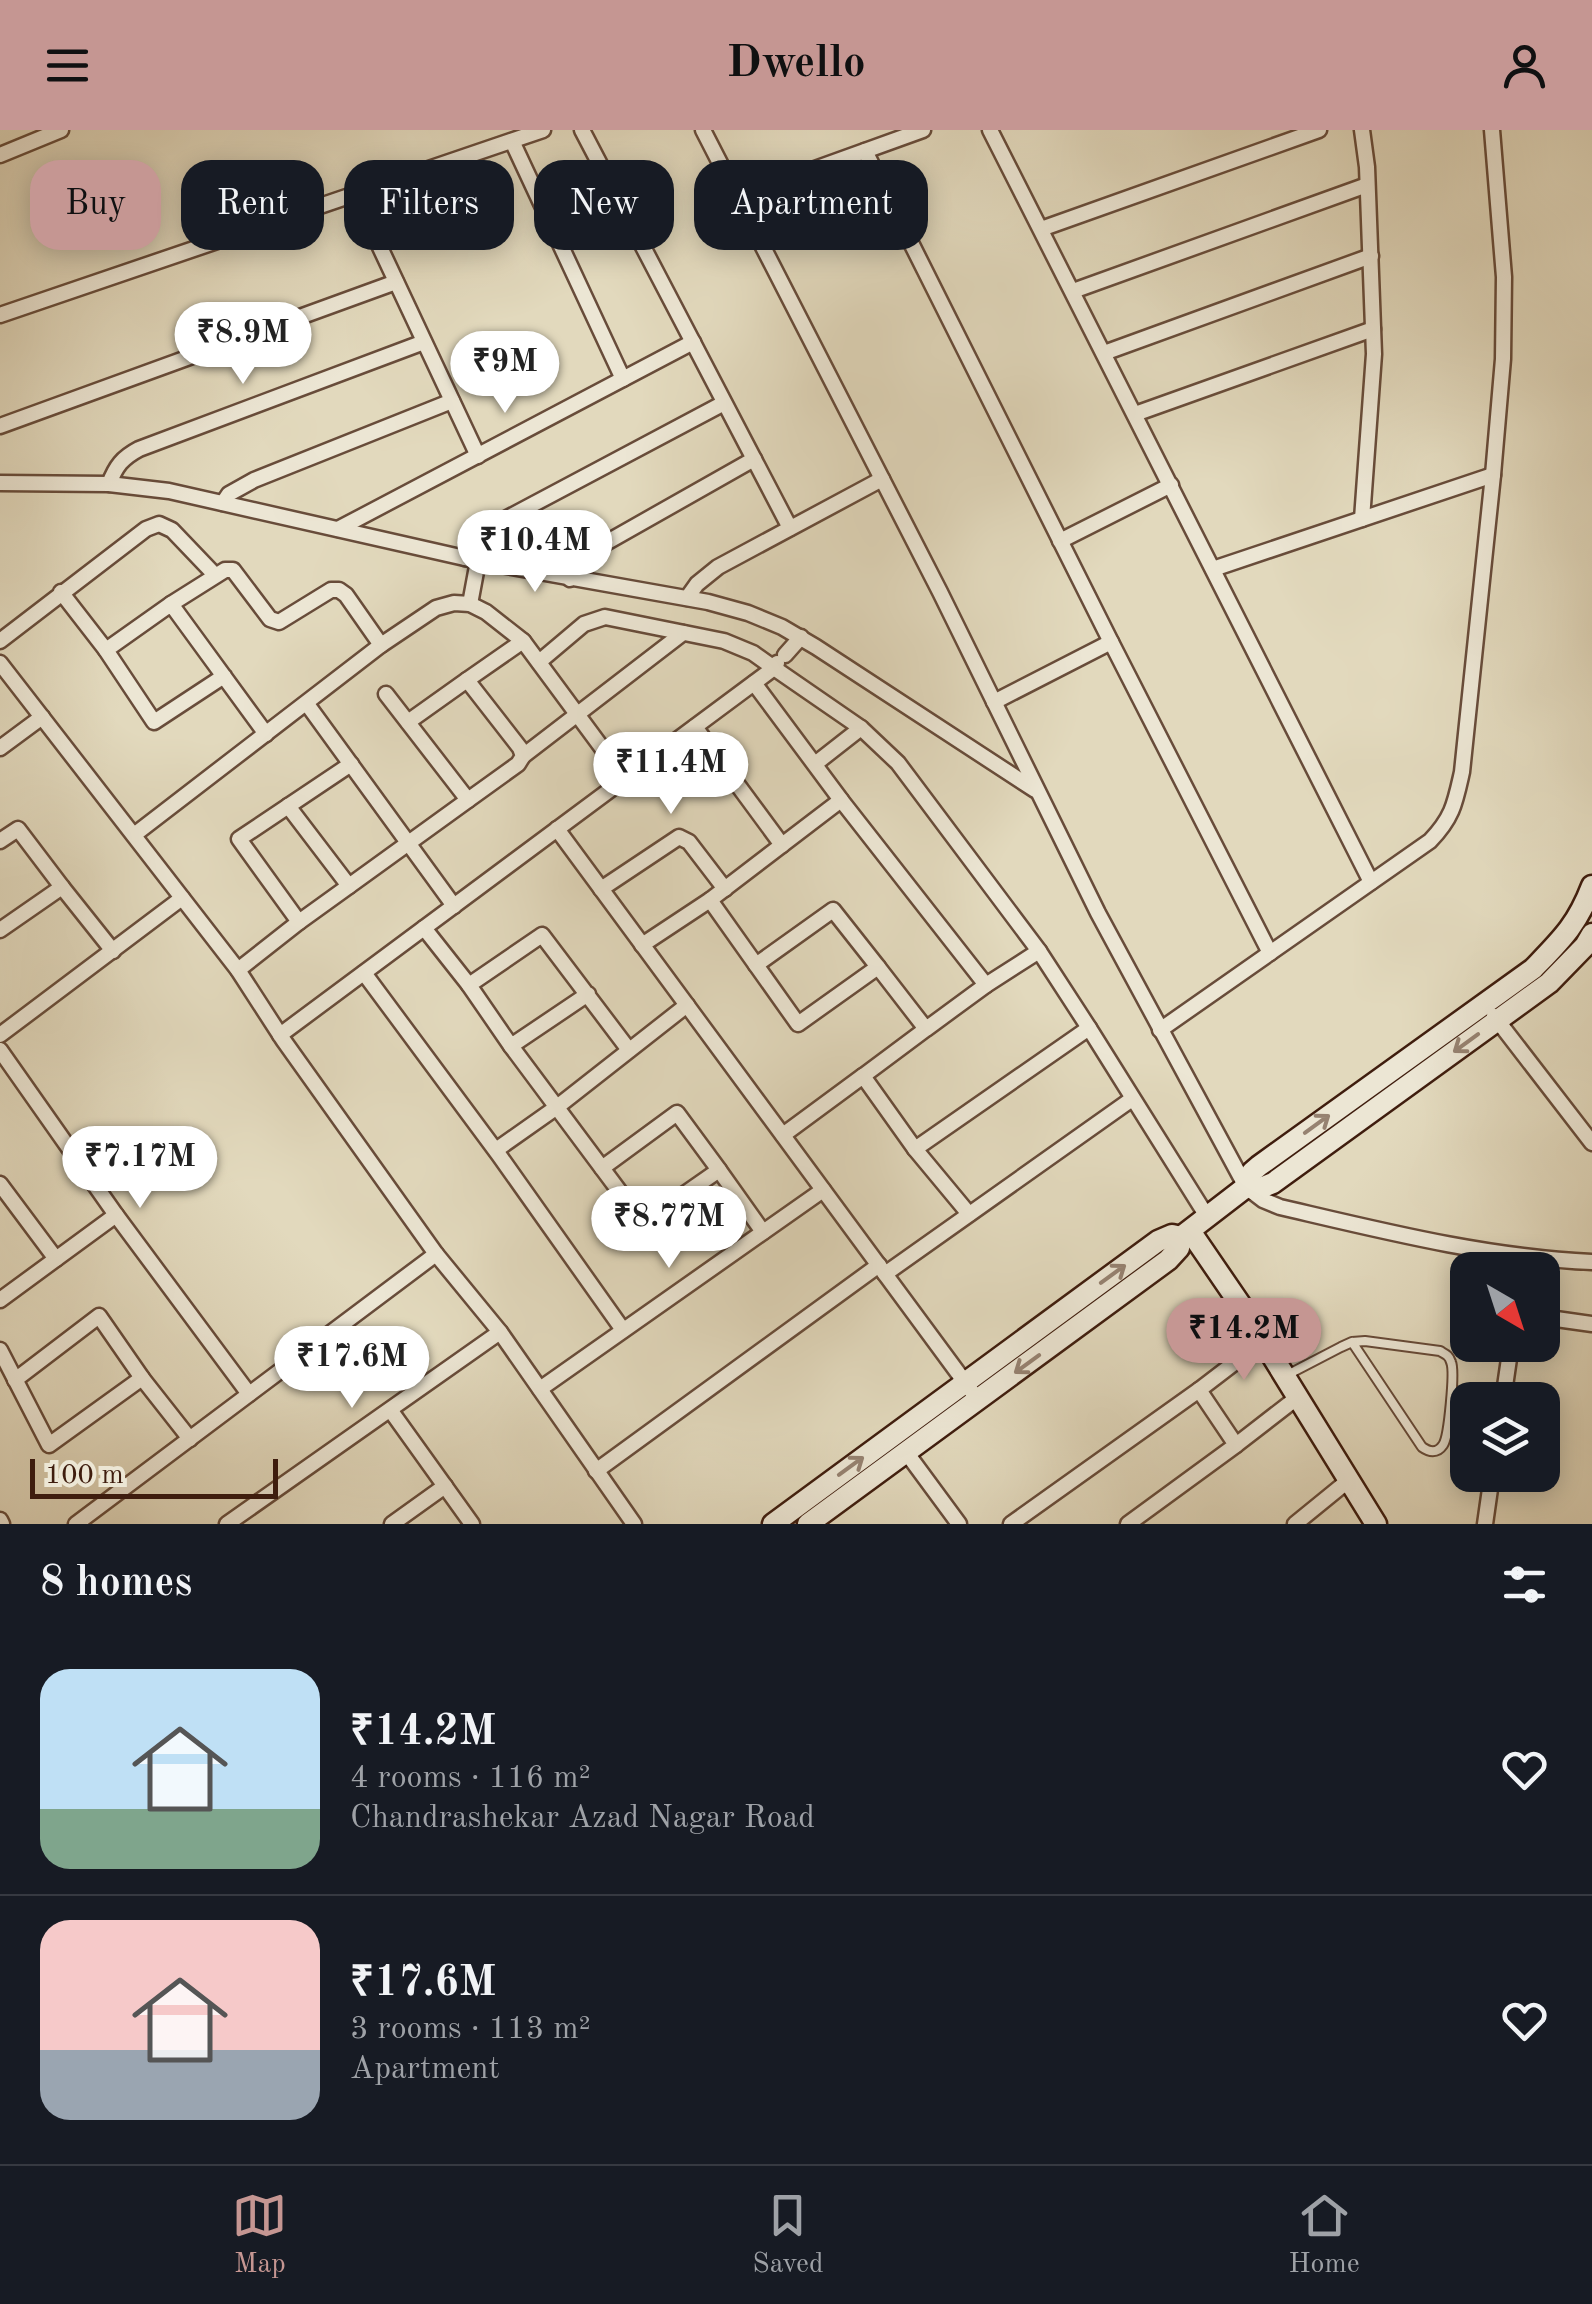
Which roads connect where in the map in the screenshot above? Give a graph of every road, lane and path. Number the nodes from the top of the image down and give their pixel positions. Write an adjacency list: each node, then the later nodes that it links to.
1 (61, 130): 12 (street)
2 (542, 130): 10 (street)
3 (582, 130): 27 (street)
4 (703, 130): 14 (street)
5 (923, 130): 11 (street)
6 (990, 130): 18 (street)
7 (1319, 130): 18 (street)
8 (1362, 130): 16 (street)
9 (1492, 130): 36 (street)
10 (512, 140): 13 (street); 29 (street)
11 (865, 151): 15 (street); 45 (street)
12 (0, 156)
13 (454, 160)
14 (718, 160)
15 (840, 160)
16 (1368, 186): 21 (street); 23 (street)
17 (344, 198): 24 (street)
18 (1041, 230): 23 (street)
19 (381, 250): 22 (street)
20 (764, 250): 37 (street)
21 (1371, 256): 25 (street); 28 (street)
22 (396, 282): 26 (street); 33 (street)
23 (1072, 291): 28 (street)
24 (0, 315)
25 (1374, 329): 32 (street); 42 (street)
26 (424, 342): 30 (street); 39 (street)
27 (693, 342): 29 (street); 31 (street)
28 (1104, 353): 32 (street)
29 (623, 379): 34 (street)
30 (452, 401): 34 (street); 41 (street)
31 (724, 403): 35 (street); 46 (street)
32 (1135, 414): 40 (street)
33 (0, 426)
34 (478, 456): 44 (street)
35 (754, 459): 43 (street); 49 (street)
36 (1493, 475): 42 (street); 90 (street)
37 (882, 479): 43 (street); 68 (street)
38 (0, 483): 39 (street)
39 (109, 484): 41 (street)
40 (1171, 485): 45 (street); 47 (street)
41 (222, 503): 44 (street)
42 (1362, 519): 47 (street)
43 (790, 528): 51 (street)
44 (338, 529): 46 (street)
45 (1060, 541): 58 (street)
46 (472, 560): 49 (street); 52 (street)
47 (1213, 569): 90 (street)
48 (215, 576): 50 (street); 53 (street); 59 (street)
49 (570, 579): 51 (street)
50 (61, 592): 56 (street); 60 (street)
51 (687, 598): 55 (street)
52 (471, 600): 57 (street); 59 (street)
53 (171, 604): 60 (street); 64 (street)
54 (683, 632): 61 (street); 62 (street); 70 (street)
55 (800, 638): 62 (street); 81 (street)
56 (0, 641)
57 (523, 641): 61 (street); 65 (street)
58 (1110, 642): 68 (street); 106 (street)
59 (381, 645): 69 (street)
60 (106, 650): 64 (street)
61 (539, 662): 70 (street)
62 (779, 662): 66 (street); 74 (street)
63 (0, 663): 71 (street)
64 (224, 676): 75 (street)
65 (467, 680): 72 (street); 77 (street)
66 (754, 683): 73 (street); 79 (street)
67 (386, 694): 72 (street)
68 (994, 702): 81 (street)
69 (307, 704): 75 (street); 78 (street)
70 (578, 716): 77 (street); 80 (street)
71 (42, 717): 76 (street); 86 (street)
72 (408, 722): 82 (street)
73 (695, 727): 80 (street); 89 (street)
74 (862, 728): 79 (street); 105 (street)
75 (266, 734): 86 (street)
76 (0, 748)
77 (523, 756): 82 (street)
78 (351, 764): 84 (street); 88 (street)
79 (814, 764): 83 (street)
80 (625, 779): 85 (street)
81 (1038, 792): 118 (street)
82 (468, 800): 88 (street)
83 (841, 800): 89 (street); 111 (street)
84 (288, 806): 92 (street); 99 (street)
85 (557, 829): 94 (street); 98 (street)
86 (134, 836): 96 (street)
87 (0, 841): 91 (street)
88 (408, 842): 92 (street); 98 (street)
89 (782, 845): 95 (street)
90 (1370, 882): 106 (street)
91 (62, 886): 101 (street); 104 (street)
92 (349, 886): 99 (street)
93 (1592, 886): 115 (street)
94 (602, 889): 95 (street); 103 (street)
95 (725, 889): 97 (street)
96 (182, 898): 104 (street); 109 (street)
97 (710, 900): 103 (street); 107 (street)
98 (454, 906): 100 (street)
99 (299, 922): 109 (street)
100 (424, 928): 110 (street); 112 (street)
101 (0, 930)
102 (1592, 934): 115 (street)
103 (642, 945): 114 (street)
104 (112, 951): 119 (street)
105 (1039, 951): 111 (street); 116 (street)
106 (1270, 953): 118 (street)
107 (756, 965): 108 (street); 108 (street)
108 (878, 968): 117 (street)
109 (238, 970): 120 (street)
110 (364, 973): 120 (street); 130 (street)
111 (986, 985): 117 (street)
112 (468, 986): 113 (street); 121 (street)
113 (588, 994): 121 (street); 123 (street)
114 (686, 1005): 123 (street); 127 (street)
115 (1491, 1012): 128 (street); 133 (street)
116 (1090, 1028): 125 (street); 129 (street)
117 (926, 1029): 124 (street)
118 (1160, 1030): 133 (street)
119 (0, 1035)
120 (280, 1035): 141 (street)
121 (511, 1046): 126 (street)
122 (0, 1050): 137 (street)
123 (629, 1050): 126 (street)
124 (864, 1076): 127 (street); 129 (street)
125 (1132, 1098): 136 (street); 138 (street)
126 (557, 1107): 130 (street); 131 (street)
127 (783, 1135): 134 (street)
128 (1590, 1137)
129 (916, 1149): 136 (street)
130 (496, 1150): 148 (street)
131 (602, 1168): 132 (street); 132 (street)
132 (719, 1170): 139 (street)
133 (1246, 1187): 138 (street); 143 (street)
134 (823, 1190): 139 (street); 144 (street)
135 (3, 1195): 142 (street)
136 (969, 1214): 144 (street)
137 (116, 1215): 142 (street); 159 (street)
138 (1208, 1218): 140 (street)
139 (763, 1232): 148 (street)
140 (1185, 1234): 150 (street); 158 (street)
141 (436, 1254): 149 (street); 159 (street)
142 (56, 1258): 145 (street)
143 (1592, 1262)
144 (882, 1270): 158 (street); 165 (street)
145 (0, 1300)
146 (1560, 1320): 147 (street)
147 (1592, 1324)
148 (623, 1330): 156 (street)
149 (500, 1332): 156 (street); 161 (street)
150 (1263, 1341): 153 (street); 157 (street)
151 (1352, 1342): 151 (lane); 153 (lane)
152 (0, 1350): 155 (street)
153 (1285, 1376): 160 (street)
154 (142, 1378): 155 (street); 155 (street); 162 (street)
155 (15, 1380)
156 (540, 1388): 165 (street)
157 (1199, 1390): 163 (street); 179 (street)
158 (971, 1391): 164 (street); 170 (street, one-way to 158)
159 (249, 1394): 162 (street)
160 (1298, 1397): 163 (street); 166 (street)
161 (391, 1411): 167 (street); 173 (street)
162 (190, 1439): 169 (street)
163 (1236, 1445): 180 (street)
164 (906, 1452): 170 (street); 178 (street)
165 (596, 1471): 176 (street)
166 (1349, 1480): 181 (street); 182 (street)
167 (445, 1486): 174 (street); 175 (street)
168 (1490, 1492): 183 (street)
169 (98, 1507): 171 (street); 172 (street)
170 (819, 1514): 177 (street)
171 (76, 1524)
172 (107, 1524)
173 (228, 1524)
174 (392, 1524)
175 (472, 1524)
176 (634, 1524)
177 (772, 1524)
178 (958, 1524)
179 (1011, 1524)
180 (1128, 1524)
181 (1295, 1524)
182 (1376, 1524)
183 (1485, 1524)

